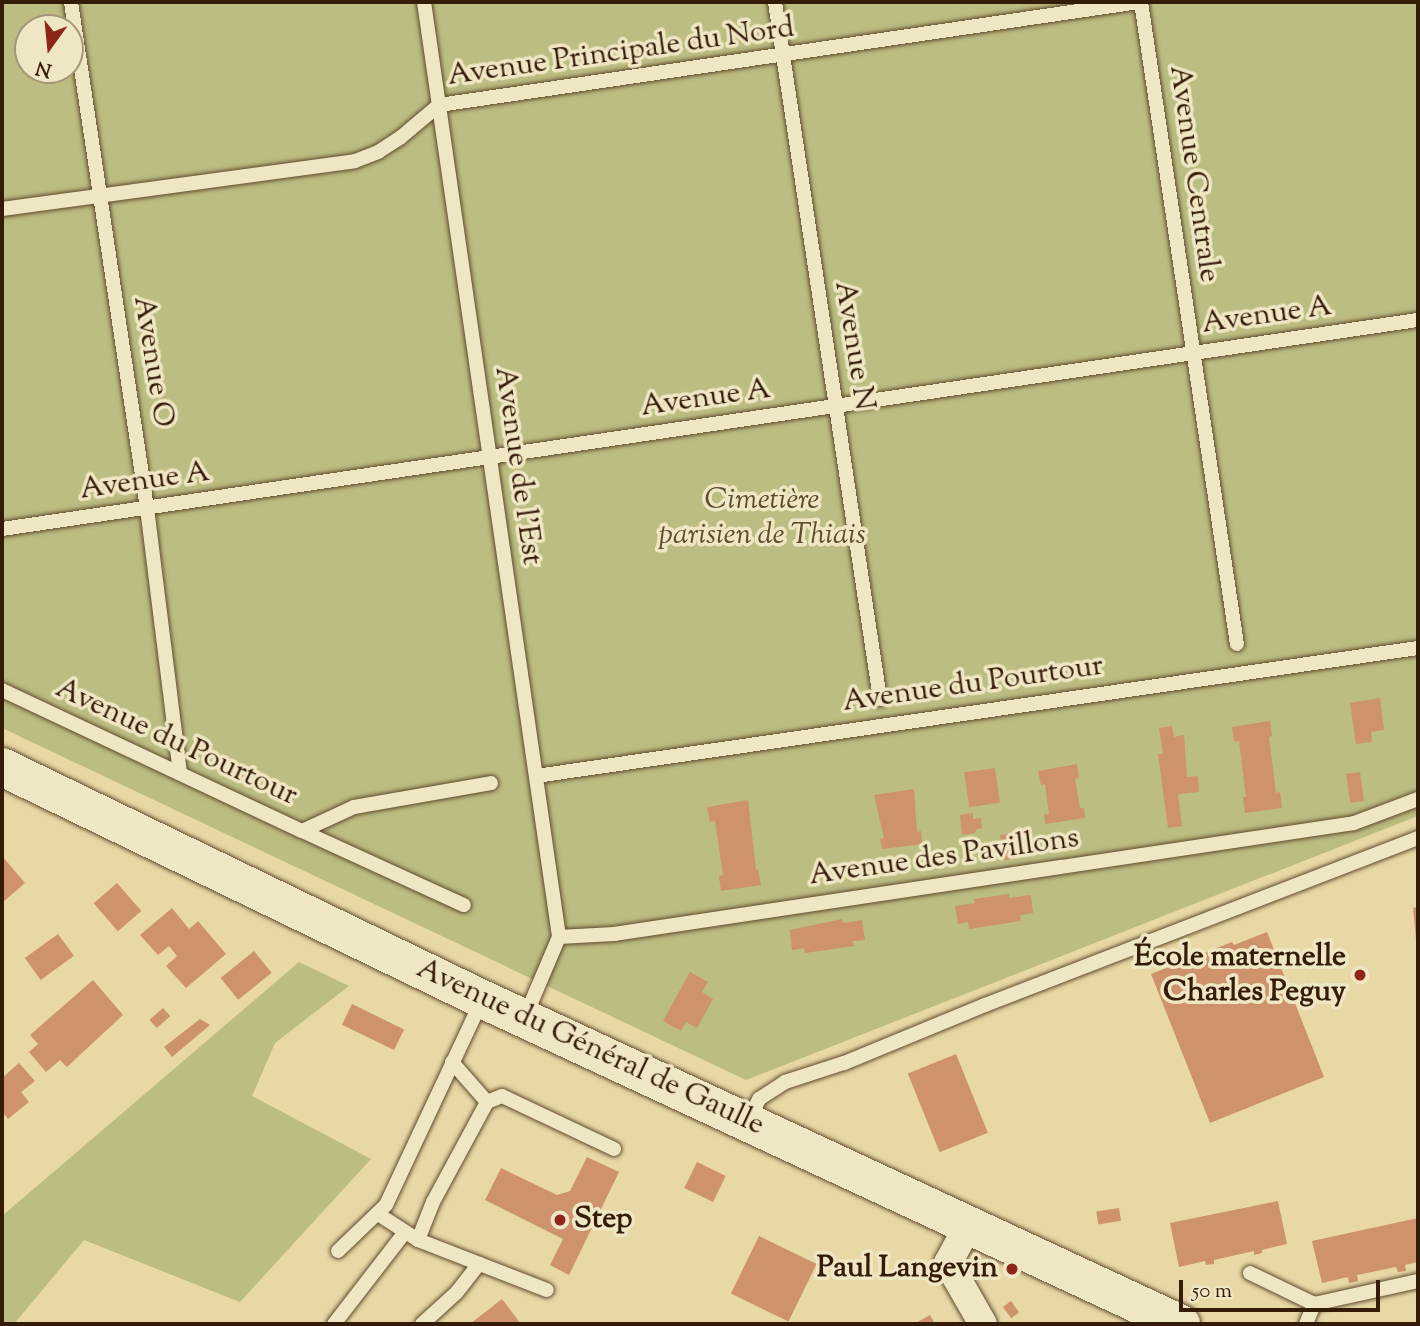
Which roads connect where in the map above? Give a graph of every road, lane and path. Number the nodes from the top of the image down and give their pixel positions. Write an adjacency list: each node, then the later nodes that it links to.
1 (71, 2): 7 (lane, Avenue O)
2 (424, 2): 6 (lane, Avenue de l'Est)
3 (775, 2): 5 (lane, Avenue N)
4 (1140, 2): 5 (lane, Avenue Principale du Nord); 10 (lane, Avenue Centrale)
5 (783, 56): 6 (lane, Avenue Principale du Nord); 11 (lane, Avenue N)
6 (439, 105): 7 (lane, Avenue Principale du Nord); 12 (lane, Avenue de l'Est)
7 (100, 194): 8 (lane, Avenue Principale du Nord); 13 (lane, Avenue O)
8 (2, 209)
9 (1418, 320): 10 (lane, Avenue A)
10 (1193, 353): 11 (lane, Avenue A); 15 (lane, Avenue Centrale)
11 (836, 406): 12 (lane, Avenue A); 18 (lane, Avenue N)
12 (490, 457): 13 (lane, Avenue A); 21 (lane, Avenue de l'Est)
13 (147, 508): 14 (lane, Avenue A); 20 (lane, Avenue O)
14 (2, 529)
15 (1237, 644)
16 (1418, 648): 21 (lane, Avenue du Pourtour)
17 (2, 690): 20 (lane, Avenue du Pourtour)
18 (880, 699)
19 (2, 767): 28 (main road, Avenue du Général de Gaulle)
20 (180, 773): 24 (lane, Avenue du Pourtour)
21 (536, 776): 27 (lane, Avenue de l'Est)
22 (491, 783): 24 (lane, Avenue du Pourtour)
23 (1418, 799): 27 (lane, Avenue des Pavillons)
24 (302, 831): 26 (lane)
25 (1418, 838): 32 (lane)
26 (464, 905)
27 (559, 937): 29 (lane)
28 (482, 999): 29 (main road, Avenue du Général de Gaulle); 30 (lane)
29 (525, 1017): 32 (main road, Avenue du Général de Gaulle)
30 (452, 1062): 31 (lane); 34 (lane)
31 (487, 1102): 33 (lane); 36 (lane)
32 (748, 1123): 35 (main road, Avenue du Général de Gaulle)
33 (614, 1149)
34 (377, 1214): 36 (lane); 37 (lane)
35 (968, 1226): 45 (street); 46 (main road, Avenue du Général de Gaulle)
36 (412, 1236): 38 (lane); 43 (lane)
37 (338, 1251)
38 (480, 1264): 41 (lane); 44 (lane)
39 (1250, 1273): 42 (lane)
40 (1418, 1281): 42 (lane)
41 (547, 1290)
42 (1314, 1304): 47 (lane)
43 (334, 1324)
44 (422, 1324)
45 (983, 1324)
46 (1181, 1324)
47 (1306, 1324)

